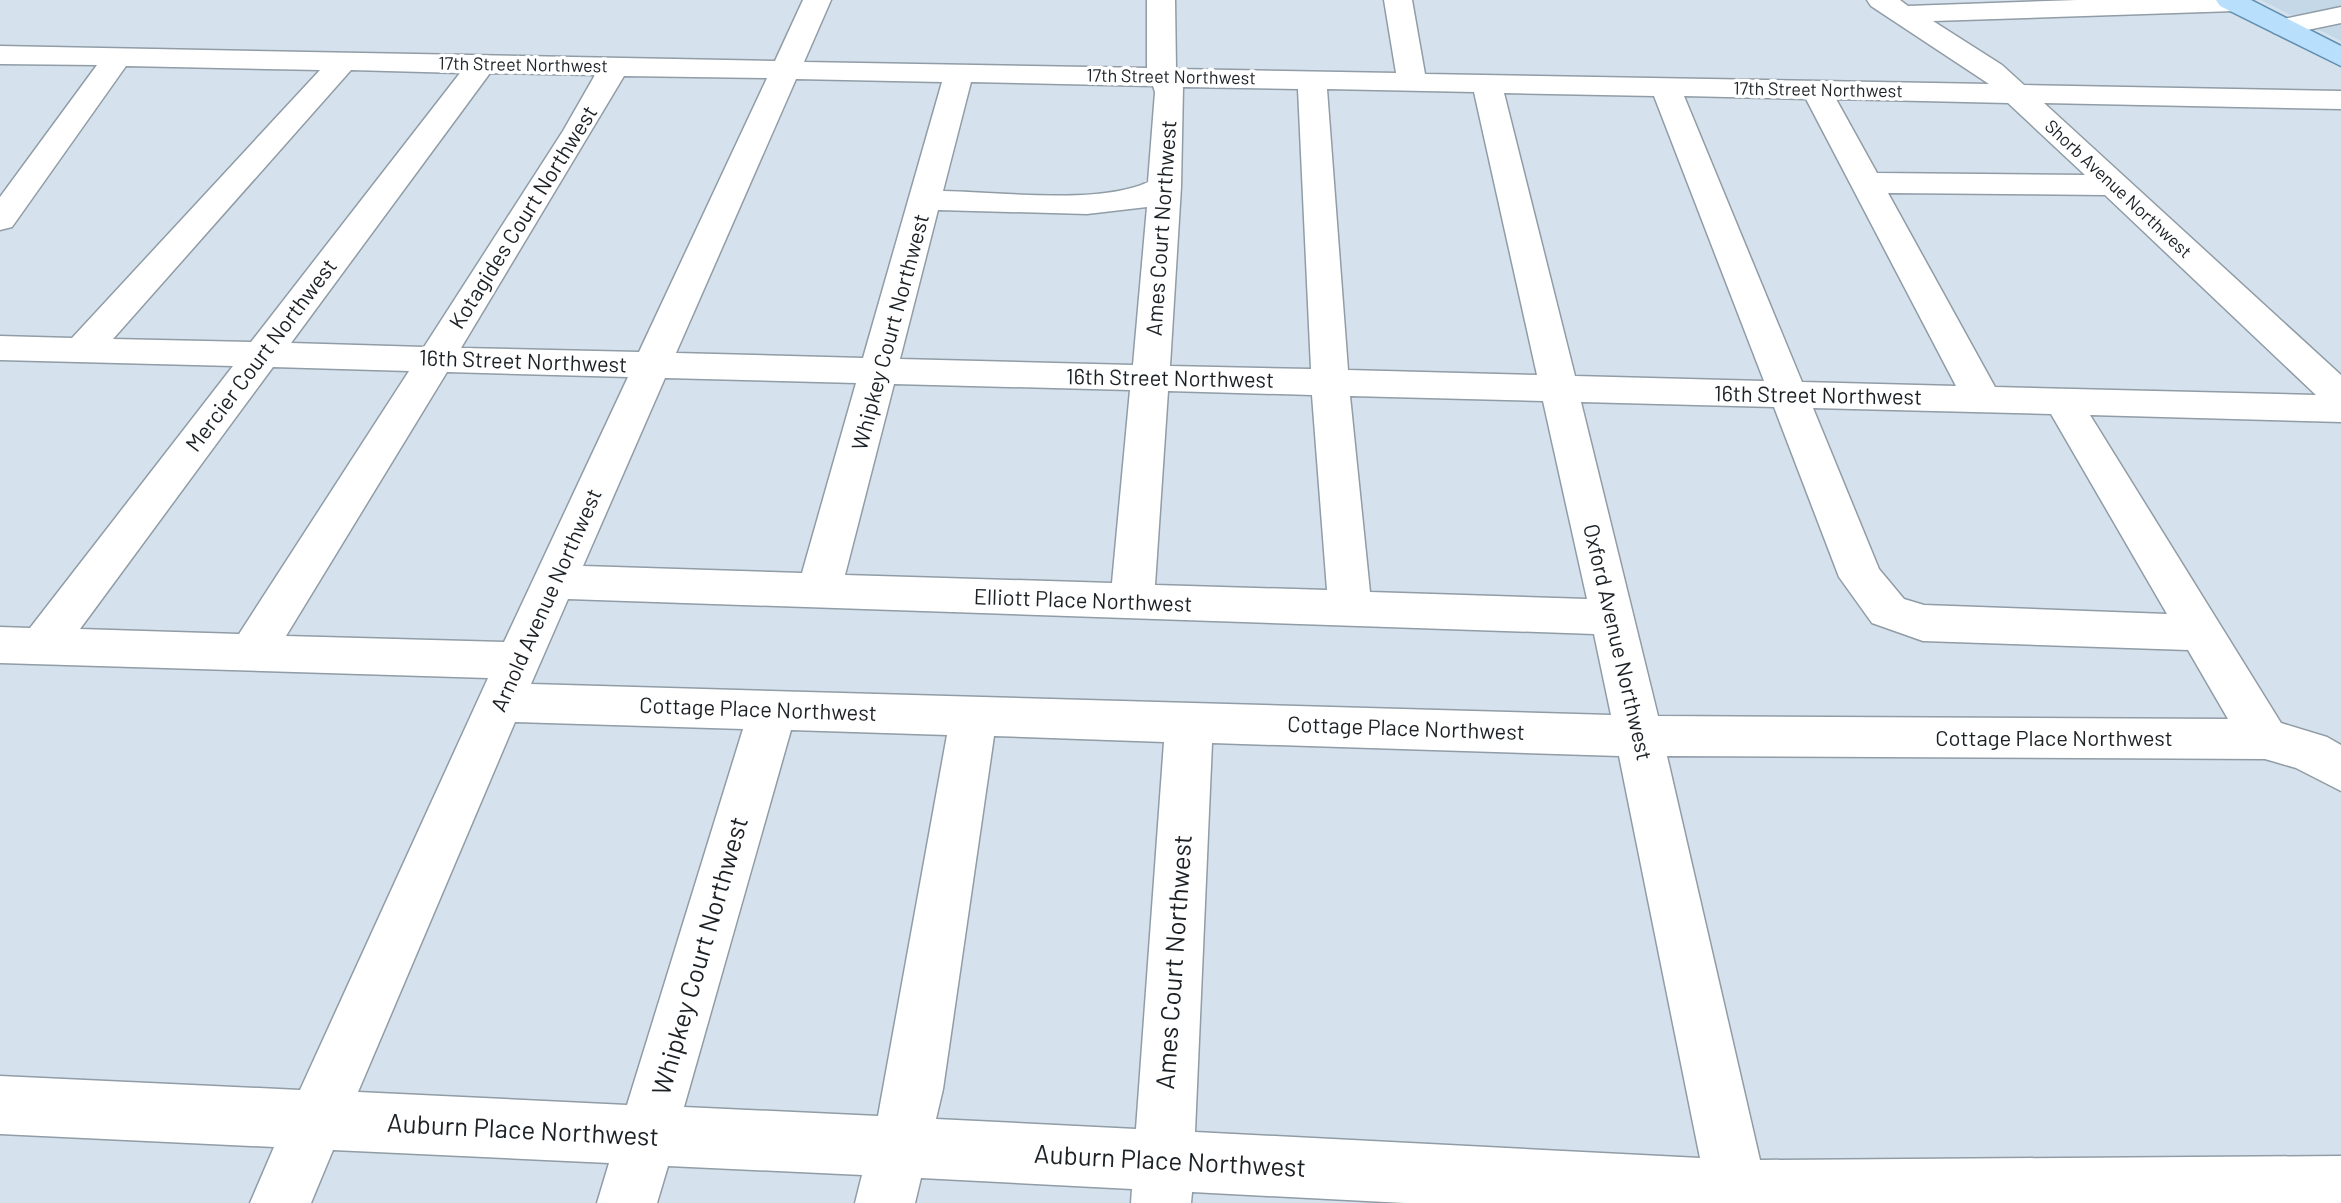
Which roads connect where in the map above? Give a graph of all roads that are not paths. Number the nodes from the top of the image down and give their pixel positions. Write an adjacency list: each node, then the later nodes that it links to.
1 (817, 0): 14 (street, Arnold Avenue Northwest)
2 (1161, 0): 16 (street, Ames Court Northwest)
3 (1398, 0): 18 (street)
4 (2233, 1): 5 (street); 7 (main road)
5 (1892, 7): 22 (street, Shorb Avenue Northwest)
6 (2341, 15): 7 (street)
7 (2284, 27): 10 (main road)
8 (0, 55): 9 (street, 17th Street Northwest)
9 (118, 57): 11 (street, 17th Street Northwest); 28 (street)
10 (2341, 57)
11 (344, 61): 12 (street, 17th Street Northwest); 30 (street)
12 (482, 64): 13 (street, 17th Street Northwest); 31 (street, Mercier Court Northwest)
13 (614, 67): 14 (street, 17th Street Northwest); 32 (street, Kotagides Court Northwest)
14 (784, 70): 15 (street, 17th Street Northwest); 33 (street, Arnold Avenue Northwest)
15 (959, 73): 16 (street, 17th Street Northwest); 27 (street, Whipkey Court Northwest)
16 (1166, 77): 17 (street, 17th Street Northwest); 26 (street, Ames Court Northwest)
17 (1312, 80): 18 (street, 17th Street Northwest); 36 (street)
18 (1412, 82): 19 (street, 17th Street Northwest)
19 (1487, 83): 20 (street, 17th Street Northwest); 37 (street, Oxford Avenue Northwest)
20 (1665, 87): 21 (street, 17th Street Northwest); 38 (street)
21 (1816, 90): 22 (street, 17th Street Northwest); 24 (street)
22 (2016, 94): 23 (street, 17th Street Northwest); 25 (street, Shorb Avenue Northwest)
23 (2341, 100)
24 (1866, 183): 25 (street); 40 (street)
25 (2114, 185): 39 (street, Shorb Avenue Northwest)
26 (1165, 187): 27 (street); 35 (street, Ames Court Northwest)
27 (925, 200): 34 (street, Whipkey Court Northwest)
28 (0, 220)
29 (0, 348): 30 (street, 16th Street Northwest)
30 (82, 350): 31 (street, 16th Street Northwest)
31 (262, 354): 32 (street, 16th Street Northwest); 49 (street, Mercier Court Northwest)
32 (436, 359): 33 (street, 16th Street Northwest); 50 (street, Kotagides Court Northwest)
33 (653, 365): 34 (street, 16th Street Northwest); 43 (street, Arnold Avenue Northwest)
34 (880, 370): 35 (street, 16th Street Northwest); 44 (street, Whipkey Court Northwest)
35 (1150, 378): 36 (street, 16th Street Northwest); 45 (street, Ames Court Northwest)
36 (1330, 382): 37 (street, 16th Street Northwest); 46 (street)
37 (1559, 388): 38 (street, 16th Street Northwest); 47 (street, Oxford Avenue Northwest)
38 (1787, 394): 40 (street, 16th Street Northwest); 48 (street)
39 (2341, 397)
40 (1982, 399): 41 (street, 16th Street Northwest)
41 (2062, 401): 42 (street, 16th Street Northwest); 48 (street)
42 (2341, 409)
43 (554, 582): 44 (street, Elliott Place Northwest); 51 (street, Arnold Avenue Northwest)
44 (819, 591): 45 (street, Elliott Place Northwest)
45 (1132, 601): 46 (street, Elliott Place Northwest)
46 (1350, 609): 47 (street, Elliott Place Northwest)
47 (1613, 617): 55 (street, Oxford Avenue Northwest)
48 (2202, 633): 56 (street)
49 (21, 645): 50 (street, Cottage Place Northwest)
50 (253, 651): 51 (street, Cottage Place Northwest)
51 (509, 681): 52 (street, Cottage Place Northwest); 59 (street, Arnold Avenue Northwest)
52 (773, 709): 53 (street, Cottage Place Northwest); 60 (street, Whipkey Court Northwest)
53 (974, 715): 54 (street, Cottage Place Northwest); 61 (street)
54 (1189, 722): 55 (street, Cottage Place Northwest); 62 (street, Ames Court Northwest)
55 (1640, 736): 56 (street, Cottage Place Northwest); 65 (street, Oxford Avenue Northwest)
56 (2265, 739): 57 (street, Cottage Place Northwest)
57 (2326, 761)
58 (0, 1105): 59 (street, Auburn Place Northwest)
59 (317, 1119): 60 (street, Auburn Place Northwest); 66 (street, Arnold Avenue Northwest)
60 (646, 1137): 61 (street, Auburn Place Northwest); 67 (street, Whipkey Court Northwest)
61 (899, 1147): 62 (street, Auburn Place Northwest); 68 (street)
62 (1161, 1182): 65 (street, Auburn Place Northwest)
63 (2341, 1186): 64 (street, Auburn Place Northwest)
64 (2132, 1195): 65 (street, Auburn Place Northwest)
65 (1738, 1196)
66 (280, 1203)
67 (627, 1203)
68 (885, 1203)

